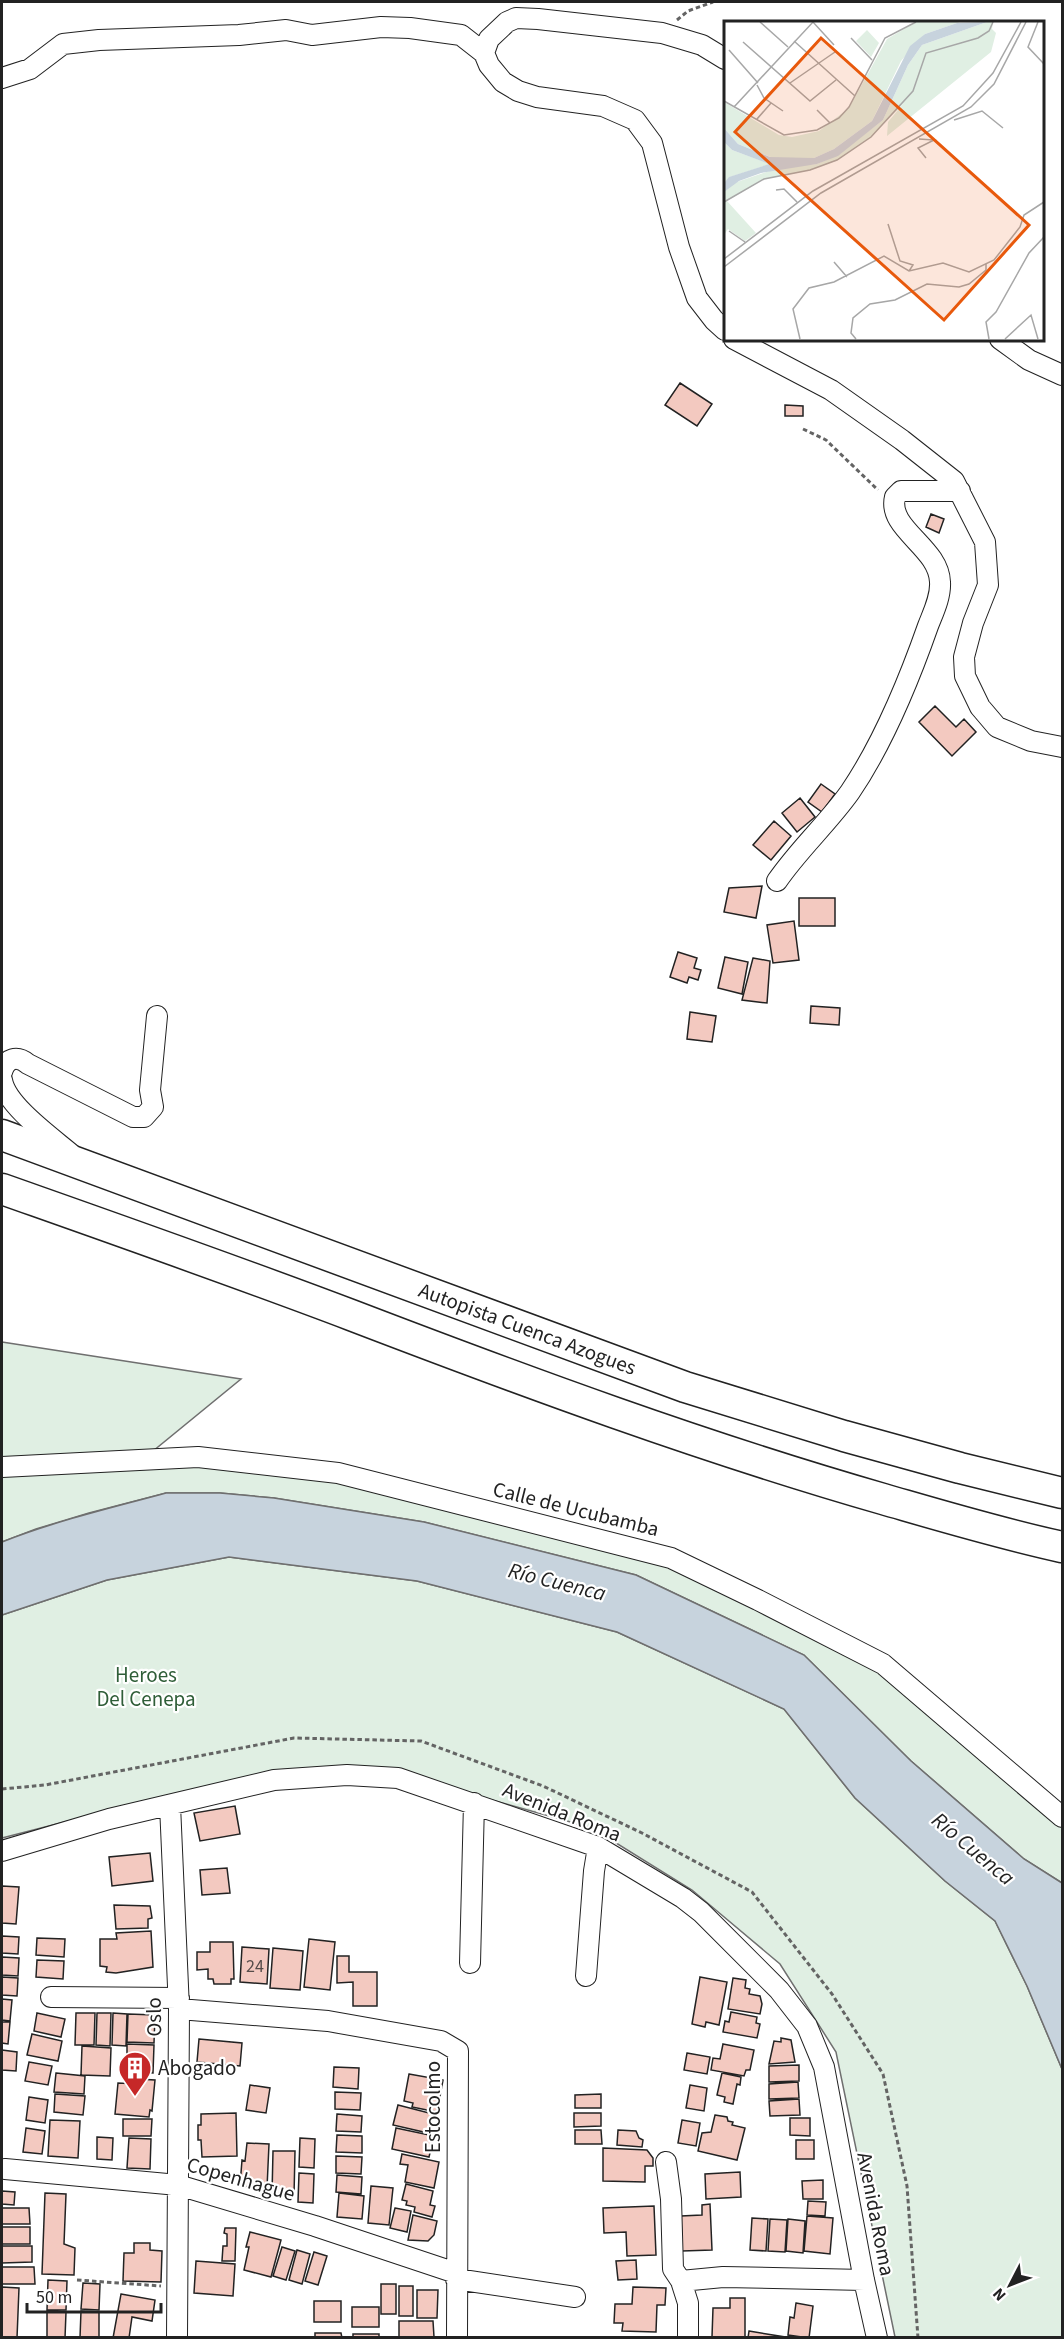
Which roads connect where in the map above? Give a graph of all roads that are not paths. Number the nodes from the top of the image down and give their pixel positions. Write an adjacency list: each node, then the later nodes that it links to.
1 (484, 53): 2 (street); 3 (street); 4 (street)
2 (724, 58)
3 (2, 78)
4 (724, 329)
5 (735, 340): 8 (street)
6 (1001, 340): 7 (street)
7 (1062, 375)
8 (960, 491): 9 (street); 10 (street)
9 (1062, 747)
10 (777, 881)
11 (157, 1016): 12 (street)
12 (2, 1072)
13 (2, 1080): 15 (street)
14 (2, 1135): 15 (highway, Autopista Cuenca Azogues)
15 (82, 1164): 18 (highway, Autopista Cuenca Azogues)
16 (2, 1189): 19 (highway)
17 (2, 1467): 22 (street, Calle de Ucubamba)
18 (1062, 1493)
19 (1062, 1546)
20 (474, 1803): 21 (street, Avenida Roma); 23 (street, Avenida Roma); 25 (street)
21 (170, 1804): 24 (street, Avenida Roma); 28 (street, Oslo)
22 (1062, 1817)
23 (598, 1847): 26 (street); 33 (street, Avenida Roma)
24 (2, 1851)
25 (470, 1963)
26 (586, 1976)
27 (51, 1997): 28 (street)
28 (179, 2003): 31 (street, Oslo); 32 (street, Estocolmo)
29 (666, 2162): 34 (street)
30 (6, 2169): 31 (street, Copenhague)
31 (178, 2185): 32 (street, Copenhague); 36 (street, Oslo)
32 (456, 2276): 35 (street, Copenhague); 37 (street, Estocolmo)
33 (864, 2280): 34 (street); 39 (street, Avenida Roma)
34 (681, 2281): 38 (street)
35 (575, 2297)
36 (177, 2337)
37 (457, 2337)
38 (687, 2337)
39 (877, 2337)

